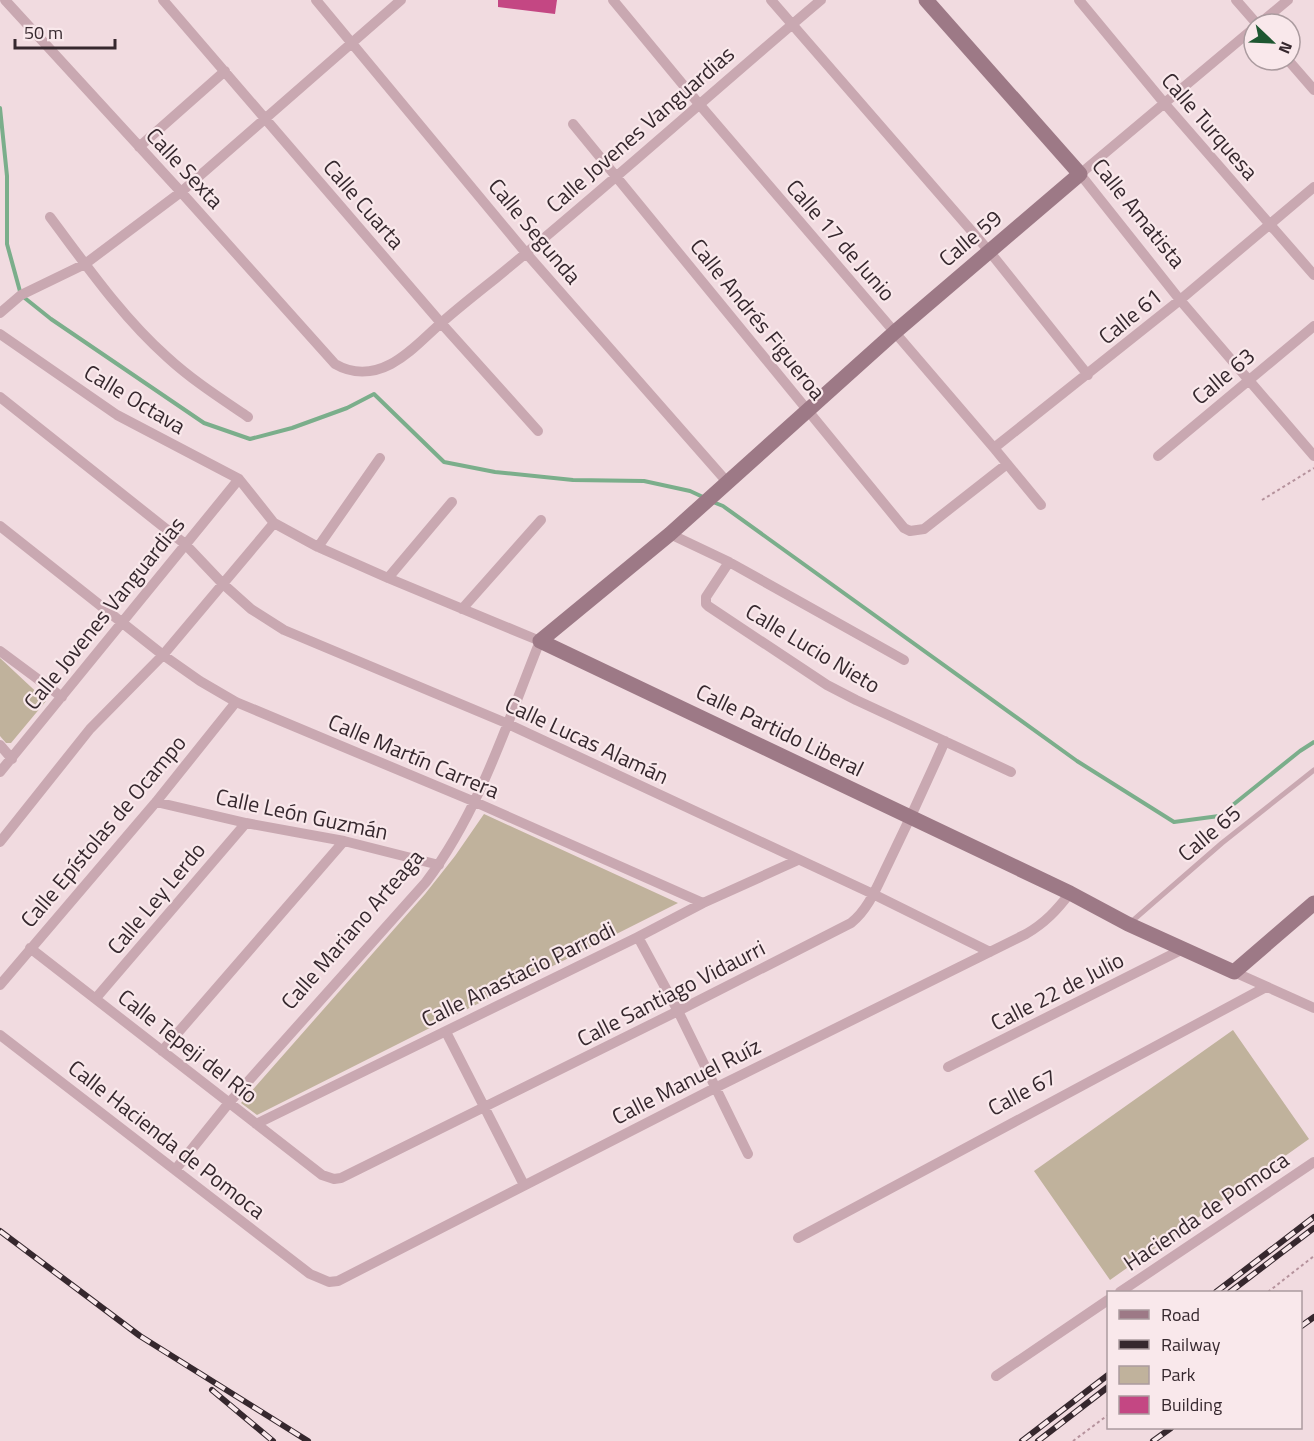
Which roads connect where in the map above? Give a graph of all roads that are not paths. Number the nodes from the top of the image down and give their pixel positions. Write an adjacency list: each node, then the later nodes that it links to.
1 (5, 0): 24 (street, Calle Sexta)
2 (163, 0): 17 (street, Calle Cuarta)
3 (316, 0): 16 (street, Calle Segunda)
4 (401, 0): 16 (street)
5 (613, 0): 20 (street, Calle 17 de Junio)
6 (771, 0): 14 (street)
7 (821, 0): 14 (street, Calle Jovenes Vanguardias)
8 (926, 0): 25 (street, Calle Amatista)
9 (1079, 0): 21 (street, Calle Turquesa)
10 (1236, 0): 12 (street)
11 (1288, 0): 13 (street)
12 (1247, 12)
13 (1273, 12)
14 (792, 25): 20 (street, Calle Jovenes Vanguardias); 31 (street)
15 (1242, 38): 21 (street, Calle 59)
16 (352, 41): 22 (street); 32 (street, Calle Segunda)
17 (225, 71): 22 (street, Calle Cuarta); 24 (street)
18 (1298, 72): 19 (street)
19 (1314, 90)
20 (699, 104): 26 (street, Calle Jovenes Vanguardias); 39 (street, Calle 17 de Junio)
21 (1165, 104): 25 (street, Calle 59); 30 (street, Calle Turquesa)
22 (266, 118): 28 (street); 37 (street, Calle Cuarta)
23 (573, 124): 26 (street, Calle Andrés Figueroa)
24 (139, 147): 28 (street, Calle Sexta)
25 (1080, 174): 31 (street, Calle 59); 35 (street, Calle Amatista)
26 (615, 176): 32 (street, Calle Jovenes Vanguardias); 45 (street, Calle Andrés Figueroa)
27 (1314, 187): 30 (street, Calle 61)
28 (181, 192): 33 (street); 41 (street, Calle Sexta)
29 (50, 217): 33 (street)
30 (1270, 224): 34 (street, Calle Turquesa); 35 (street, Calle 61)
31 (989, 251): 39 (street, Calle 59); 42 (street)
32 (526, 253): 37 (street, Calle Jovenes Vanguardias); 54 (street, Calle Segunda)
33 (86, 264): 36 (street); 46 (street)
34 (1314, 275)
35 (1180, 300): 42 (street, Calle 61); 43 (street, Calle Amatista)
36 (0, 314)
37 (441, 323): 41 (street, Calle Jovenes Vanguardias); 47 (street, Calle Cuarta)
38 (1314, 326): 43 (street, Calle 63)
39 (894, 332): 45 (street, Calle 59); 48 (street, Calle 17 de Junio)
40 (0, 334): 53 (street, Calle Octava)
41 (335, 364)
42 (1088, 375): 48 (street, Calle 61)
43 (1249, 380): 49 (street, Calle 63); 50 (street, Calle Amatista)
44 (0, 398): 61 (street, Calle Lucas Alamán)
45 (808, 410): 52 (street, Calle Andrés Figueroa); 54 (street, Calle 59)
46 (248, 417)
47 (538, 431)
48 (994, 448): 52 (street, Calle 17 de Junio)
49 (1158, 456)
50 (1314, 456)
51 (380, 459): 62 (street)
52 (1007, 464): 56 (street, Calle 17 de Junio)
53 (239, 479): 58 (street, Calle Partido Liberal); 61 (street, Calle Jovenes Vanguardias)
54 (725, 487): 60 (street, Calle Mariano Arteaga)
55 (452, 502): 64 (street)
56 (1041, 505)
57 (541, 520): 66 (street)
58 (274, 523): 62 (street, Calle Partido Liberal); 65 (street)
59 (0, 526): 67 (street, Calle Martín Carrera)
60 (670, 534): 63 (street, Calle Lucio Nieto); 68 (street, Calle Mariano Arteaga)
61 (185, 544): 65 (street, Calle Lucas Alamán); 67 (street, Calle Jovenes Vanguardias)
62 (318, 547): 64 (street, Calle Partido Liberal)
63 (729, 562): 71 (street, Calle Lucio Nieto); 75 (street, Calle Lucio Nieto)
64 (388, 578): 66 (street, Calle Partido Liberal)
65 (222, 583): 70 (street); 74 (street, Calle Lucas Alamán)
66 (462, 609): 68 (street, Calle Partido Liberal)
67 (123, 622): 70 (street, Calle Martín Carrera); 72 (street, Calle Jovenes Vanguardias)
68 (540, 641): 74 (street, Calle Mariano Arteaga); 83 (street, Calle Partido Liberal)
69 (0, 651): 72 (street)
70 (163, 655): 73 (street, Calle Martín Carrera); 86 (street)
71 (904, 660)
72 (62, 697): 77 (street, Calle Jovenes Vanguardias)
73 (236, 702): 81 (street, Calle Epístolas de Ocampo); 82 (street, Calle Martín Carrera)
74 (506, 723): 82 (street, Calle Mariano Arteaga); 87 (street, Calle Lucas Alamán)
75 (945, 741): 80 (street, Calle Lucio Nieto); 83 (street, Calle Santiago Vidaurri)
76 (0, 745): 77 (street)
77 (12, 759): 79 (street, Calle Jovenes Vanguardias)
78 (1314, 770): 93 (lane, Calle 65)
79 (0, 772)
80 (1011, 772)
81 (156, 802): 84 (street, Calle León Guzmán); 95 (street, Calle Epístolas de Ocampo)
82 (475, 802): 88 (street, Calle Mariano Arteaga); 91 (street, Calle Martín Carrera)
83 (911, 818): 89 (street, Calle Partido Liberal); 90 (street, Calle Santiago Vidaurri)
84 (246, 823): 85 (street, Calle León Guzmán); 101 (street, Calle Ley Lerdo)
85 (344, 841): 88 (street, Calle León Guzmán); 106 (street)
86 (0, 842)
87 (798, 860): 90 (street, Calle Lucas Alamán); 91 (street, Calle Anastacio Parrodi)
88 (439, 865): 109 (street, Calle Mariano Arteaga)
89 (1070, 893): 93 (street, Calle Partido Liberal); 97 (street, Calle Manuel Ruíz)
90 (873, 894): 97 (street, Calle Lucas Alamán); 103 (street, Calle Santiago Vidaurri)
91 (703, 903): 94 (street, Calle Anastacio Parrodi)
92 (1314, 903): 98 (street)
93 (1128, 924): 96 (street, Calle Partido Liberal)
94 (638, 937): 103 (street); 104 (street, Calle Anastacio Parrodi)
95 (30, 948): 99 (street, Calle Epístolas de Ocampo); 101 (street, Calle Tepeji del Río)
96 (1183, 949): 98 (street, Calle Partido Liberal); 107 (street, Calle 22 de Julio)
97 (990, 952): 108 (street, Calle Manuel Ruíz)
98 (1234, 972): 100 (street, Calle Partido Liberal)
99 (0, 985)
100 (1266, 987): 102 (street, Calle Partido Liberal); 117 (street, Calle 67)
101 (96, 998): 106 (street, Calle Tepeji del Río)
102 (1314, 1008)
103 (678, 1011): 108 (street); 110 (street, Calle Santiago Vidaurri)
104 (446, 1032): 110 (street); 111 (street, Calle Anastacio Parrodi)
105 (0, 1035): 114 (street, Calle Hacienda de Pomoca)
106 (162, 1051): 109 (street, Calle Tepeji del Río)
107 (948, 1067)
108 (715, 1088): 112 (street); 116 (street, Calle Manuel Ruíz)
109 (228, 1104): 111 (street, Calle Tepeji del Río); 114 (street, Calle Mariano Arteaga)
110 (485, 1108): 115 (street, Calle Santiago Vidaurri); 116 (street)
111 (256, 1124): 115 (street, Calle Tepeji del Río)
112 (748, 1154)
113 (1314, 1162): 119 (street, Hacienda de Pomoca)
114 (175, 1170): 118 (street, Calle Hacienda de Pomoca)
115 (322, 1175)
116 (524, 1185): 118 (street, Calle Manuel Ruíz)
117 (798, 1238)
118 (310, 1274)
119 (1123, 1291)
120 (1107, 1301): 121 (street)
121 (996, 1376)

